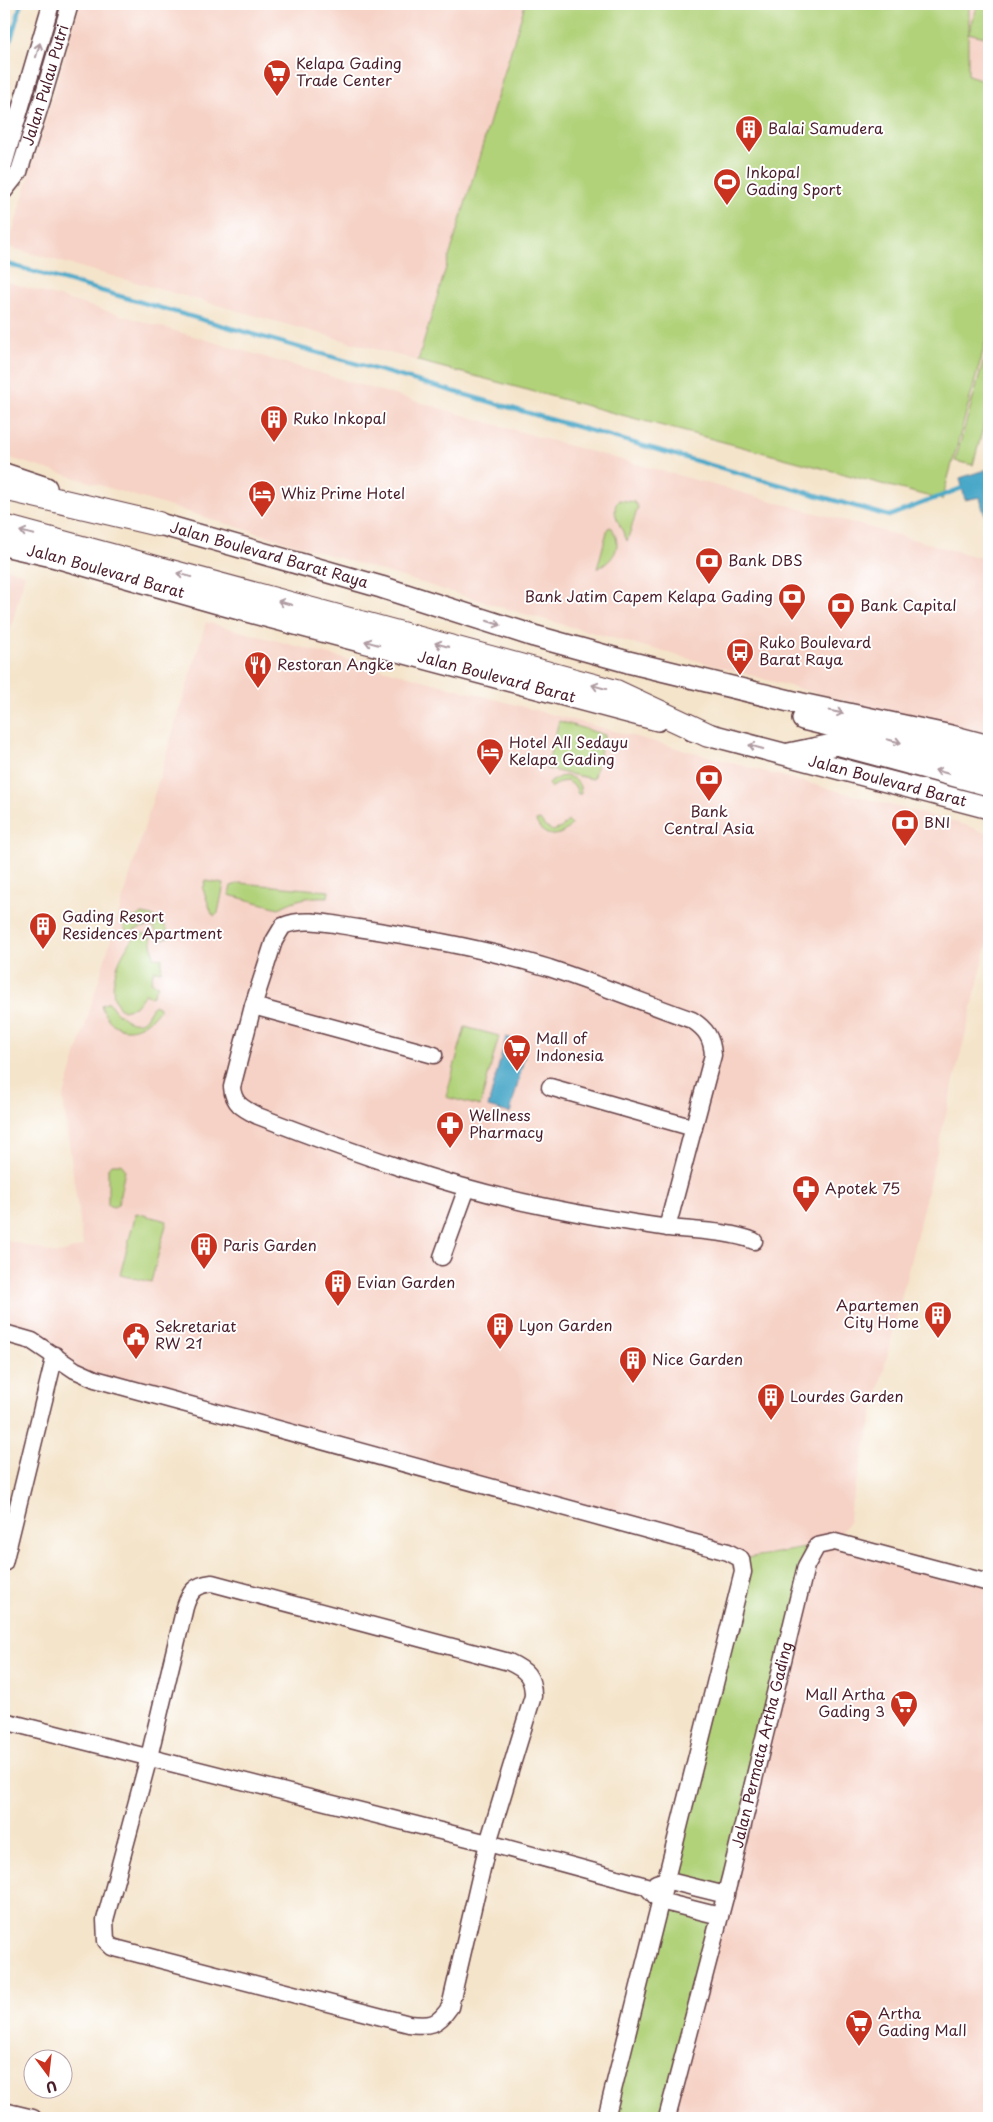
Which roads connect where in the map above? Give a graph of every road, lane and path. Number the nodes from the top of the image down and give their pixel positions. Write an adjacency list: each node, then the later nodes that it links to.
1 (51, 4): 3 (street, one-way to 1)
2 (70, 4): 4 (street, Jalan Pulau Putri)
3 (25, 96): 4 (street); 5 (street)
4 (42, 100): 6 (street, Jalan Pulau Putri)
5 (4, 164)
6 (4, 191)
7 (4, 474): 9 (main road, Jalan Boulevard Barat Raya)
8 (4, 488): 9 (highway)
9 (158, 524): 12 (main road, Jalan Boulevard Barat Raya, one-way to 12)
10 (4, 527): 13 (highway, one-way to 10)
11 (4, 544): 13 (main road, Jalan Boulevard Barat, one-way to 11)
12 (665, 671): 14 (main road, one-way to 14); 16 (main road, one-way to 16)
13 (708, 735): 15 (main road, Jalan Boulevard Barat, one-way to 13)
14 (989, 746)
15 (785, 755): 17 (main road, one-way to 15); 18 (main road, Jalan Boulevard Barat)
16 (989, 767)
17 (989, 785)
18 (989, 808)
19 (253, 1006): 20 (street); 22 (street); 23 (street)
20 (434, 1055)
21 (550, 1087): 22 (street)
22 (694, 1128): 24 (street)
23 (466, 1188): 24 (street); 26 (street)
24 (667, 1228): 25 (street)
25 (754, 1241)
26 (442, 1257)
27 (4, 1333): 28 (street)
28 (55, 1355): 29 (street); 34 (street)
29 (4, 1563)
30 (989, 1583): 36 (street, Jalan Permata Artha Gading)
31 (4, 1721): 32 (street)
32 (149, 1757): 33 (street); 33 (street); 33 (street)
33 (488, 1843): 35 (street)
34 (666, 1880): 35 (street); 36 (street); 37 (street)
35 (646, 1886): 37 (street)
36 (726, 1895): 38 (street, Jalan Permata Artha Gading)
37 (660, 1901): 38 (street); 41 (street)
38 (720, 1916): 42 (street, Jalan Permata Artha Gading)
39 (4, 2111): 40 (street)
40 (32, 2118)
41 (606, 2118)
42 (667, 2118)

